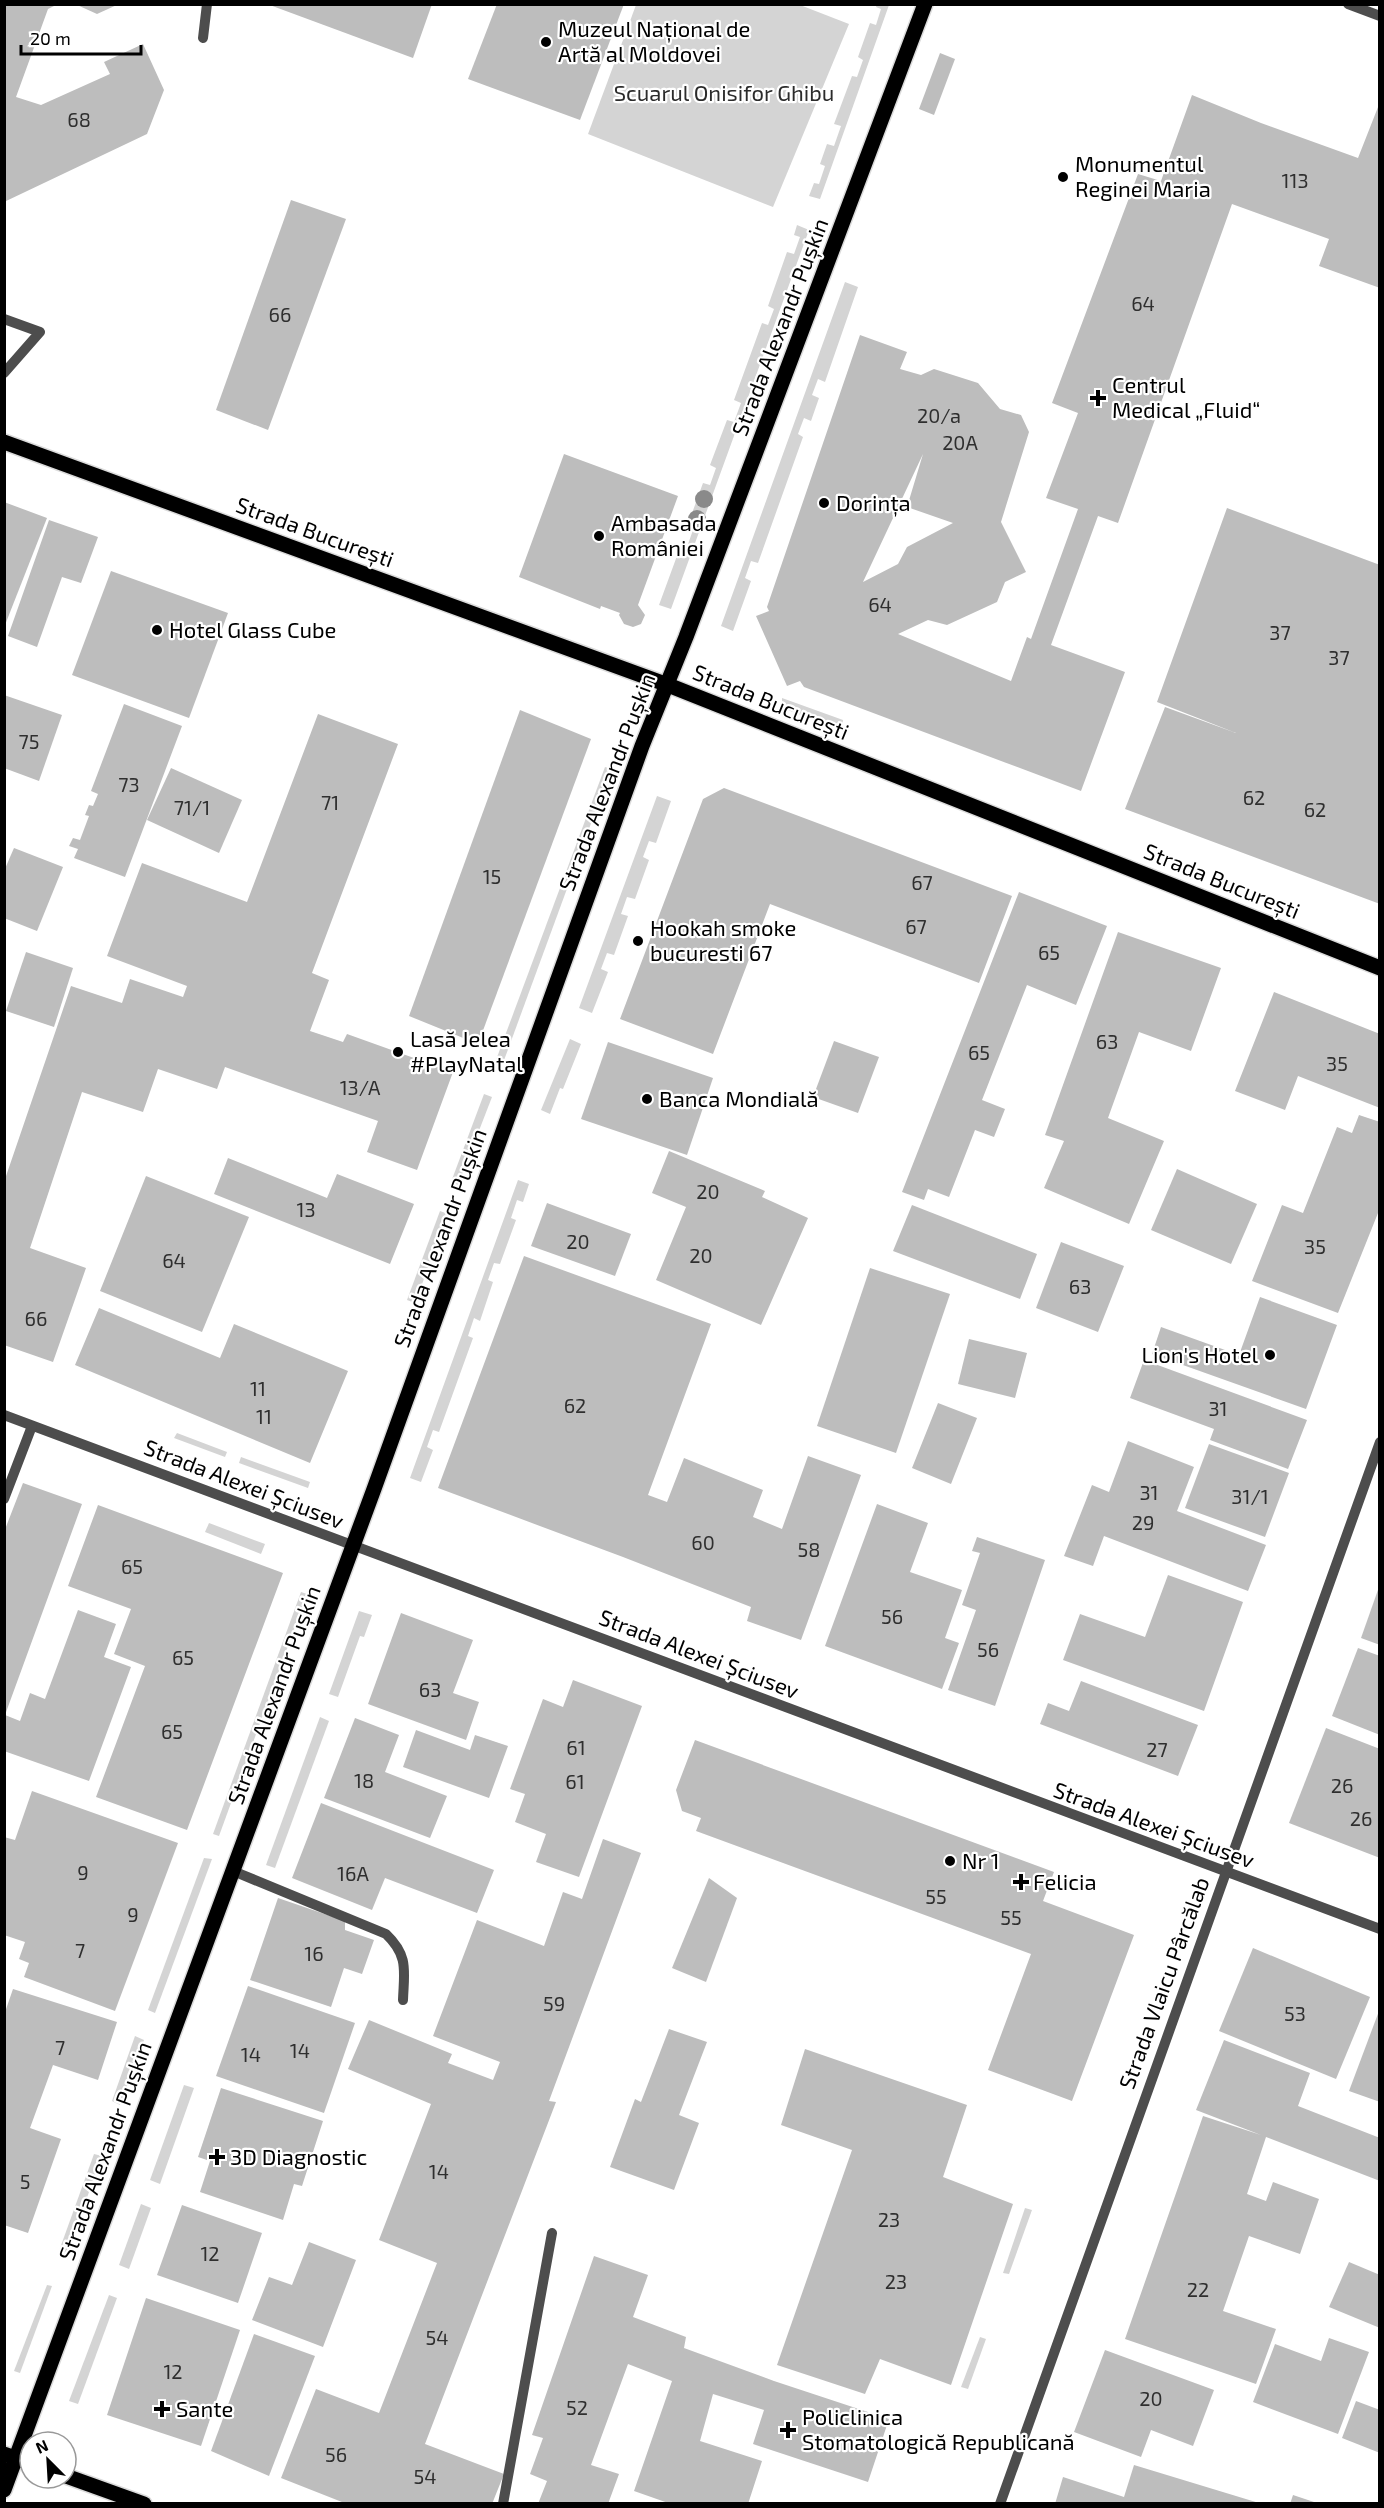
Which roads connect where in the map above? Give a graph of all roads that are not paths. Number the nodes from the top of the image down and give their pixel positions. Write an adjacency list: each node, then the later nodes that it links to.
1 (207, 4): 5 (street)
2 (925, 4): 9 (main road, Strada Alexandr Pușkin)
3 (1348, 4): 4 (street)
4 (1380, 16)
5 (203, 38)
6 (4, 319): 7 (street)
7 (4, 373)
8 (4, 442): 9 (main road, Strada București)
9 (668, 685): 10 (main road, Strada București); 15 (main road, Strada Alexandr Pușkin)
10 (1380, 968)
11 (4, 1415): 12 (street, Strada Alexei Șciusev)
12 (32, 1426): 14 (street); 15 (street, Strada Alexei Șciusev)
13 (1380, 1442): 17 (street, Strada Vlaicu Pârcălab)
14 (4, 1499)
15 (351, 1545): 16 (main road, Strada Alexandr Pușkin); 17 (street, Strada Alexei Șciusev)
16 (234, 1871): 19 (street); 21 (main road, Strada Alexandr Pușkin)
17 (1225, 1872): 18 (street, Strada Alexei Șciusev); 26 (street, Strada Vlaicu Pârcălab)
18 (1380, 1929)
19 (403, 2000)
20 (552, 2233): 25 (street)
21 (17, 2458): 23 (main road, Strada Alexandr Pușkin)
22 (78, 2480): 24 (main road)
23 (4, 2490)
24 (144, 2504)
25 (503, 2504)
26 (1000, 2504)

